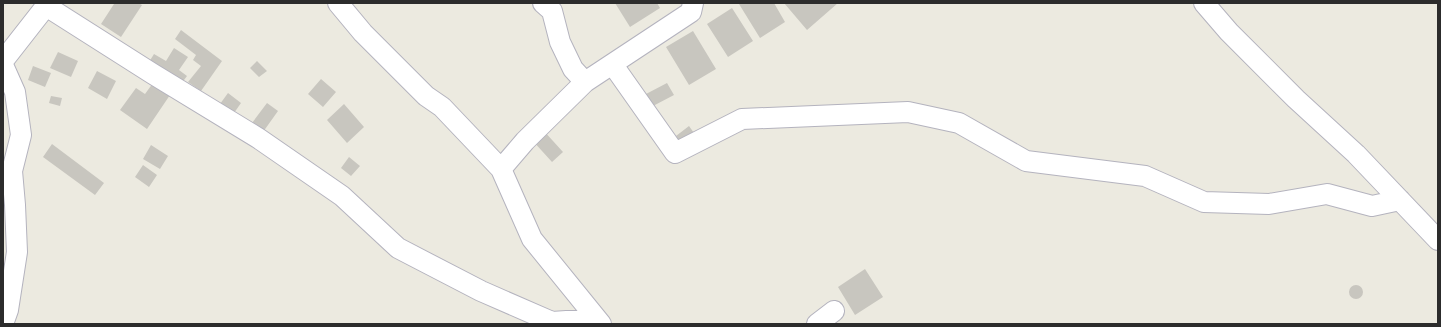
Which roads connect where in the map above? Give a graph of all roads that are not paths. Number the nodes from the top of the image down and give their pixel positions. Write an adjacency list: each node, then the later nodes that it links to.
1 (338, 3): 10 (street)
2 (543, 3): 9 (street)
3 (693, 3): 8 (street)
4 (1204, 3): 11 (street)
5 (46, 4): 6 (street); 14 (street)
6 (3, 61)
7 (3, 65): 15 (street)
8 (612, 65): 9 (street); 11 (street)
9 (586, 82): 10 (street)
10 (501, 169): 14 (street)
11 (1400, 200): 12 (street)
12 (1438, 240)
13 (834, 311): 16 (street)
14 (598, 321)
15 (3, 324)
16 (817, 324)

